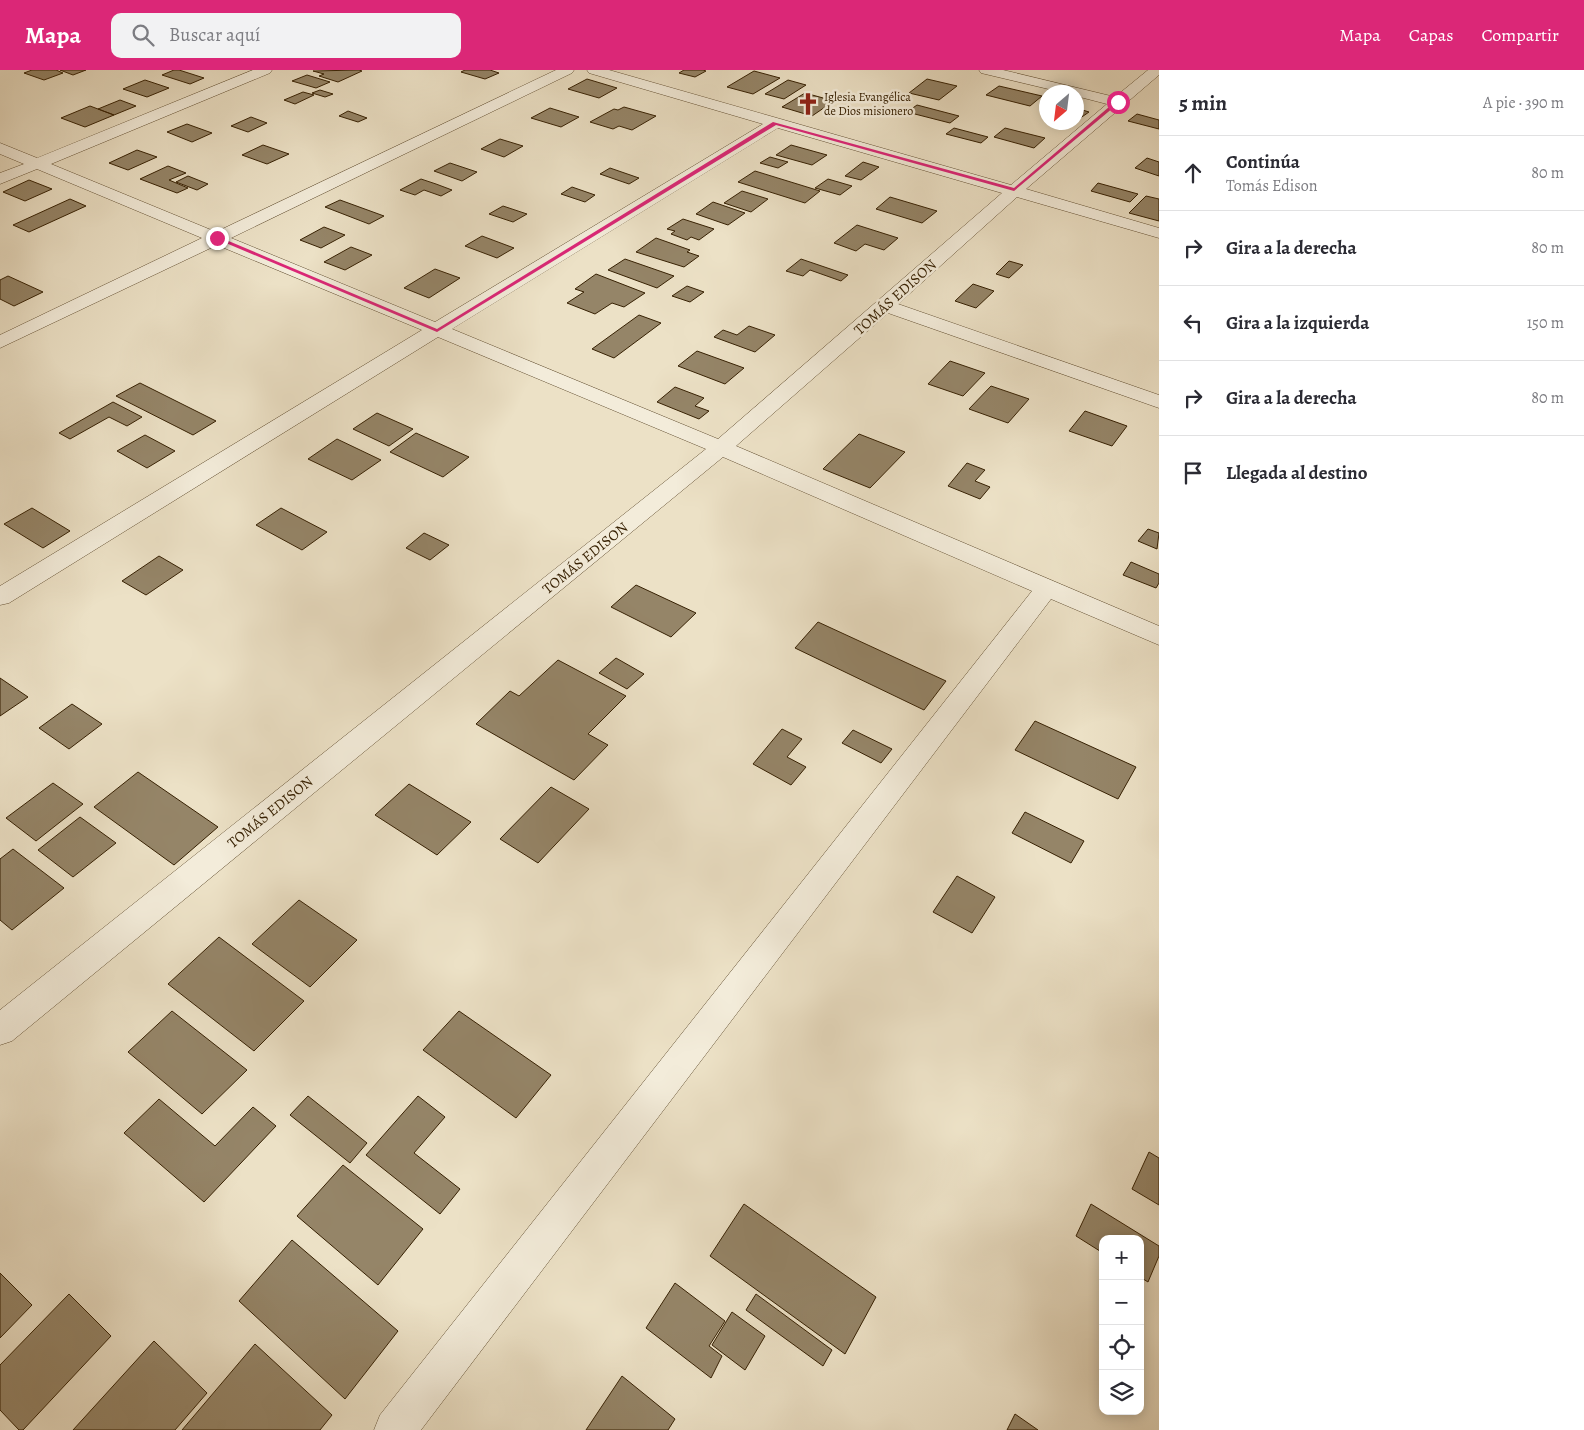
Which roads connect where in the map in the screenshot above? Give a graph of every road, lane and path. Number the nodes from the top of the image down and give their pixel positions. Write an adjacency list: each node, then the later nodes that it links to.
1 (265, 70): 9 (street)
2 (568, 70): 13 (street)
3 (594, 70): 7 (street)
4 (986, 70): 6 (street)
5 (1156, 70): 6 (street, TOMÁS EDISON)
6 (1118, 102): 11 (street, TOMÁS EDISON)
7 (775, 123): 11 (street); 15 (street)
8 (0, 148): 9 (street)
9 (37, 165): 10 (street); 13 (street)
10 (0, 179)
11 (1014, 190): 12 (street); 14 (street, TOMÁS EDISON)
12 (1159, 233)
13 (217, 238): 15 (street); 16 (street)
14 (885, 306): 17 (street); 18 (street, TOMÁS EDISON)
15 (437, 331): 18 (street); 20 (street)
16 (0, 342)
17 (1159, 402)
18 (721, 448): 19 (street); 22 (street, TOMÁS EDISON)
19 (1046, 589): 21 (street); 23 (street)
20 (0, 597)
21 (1159, 636)
22 (0, 1030)
23 (395, 1430)

